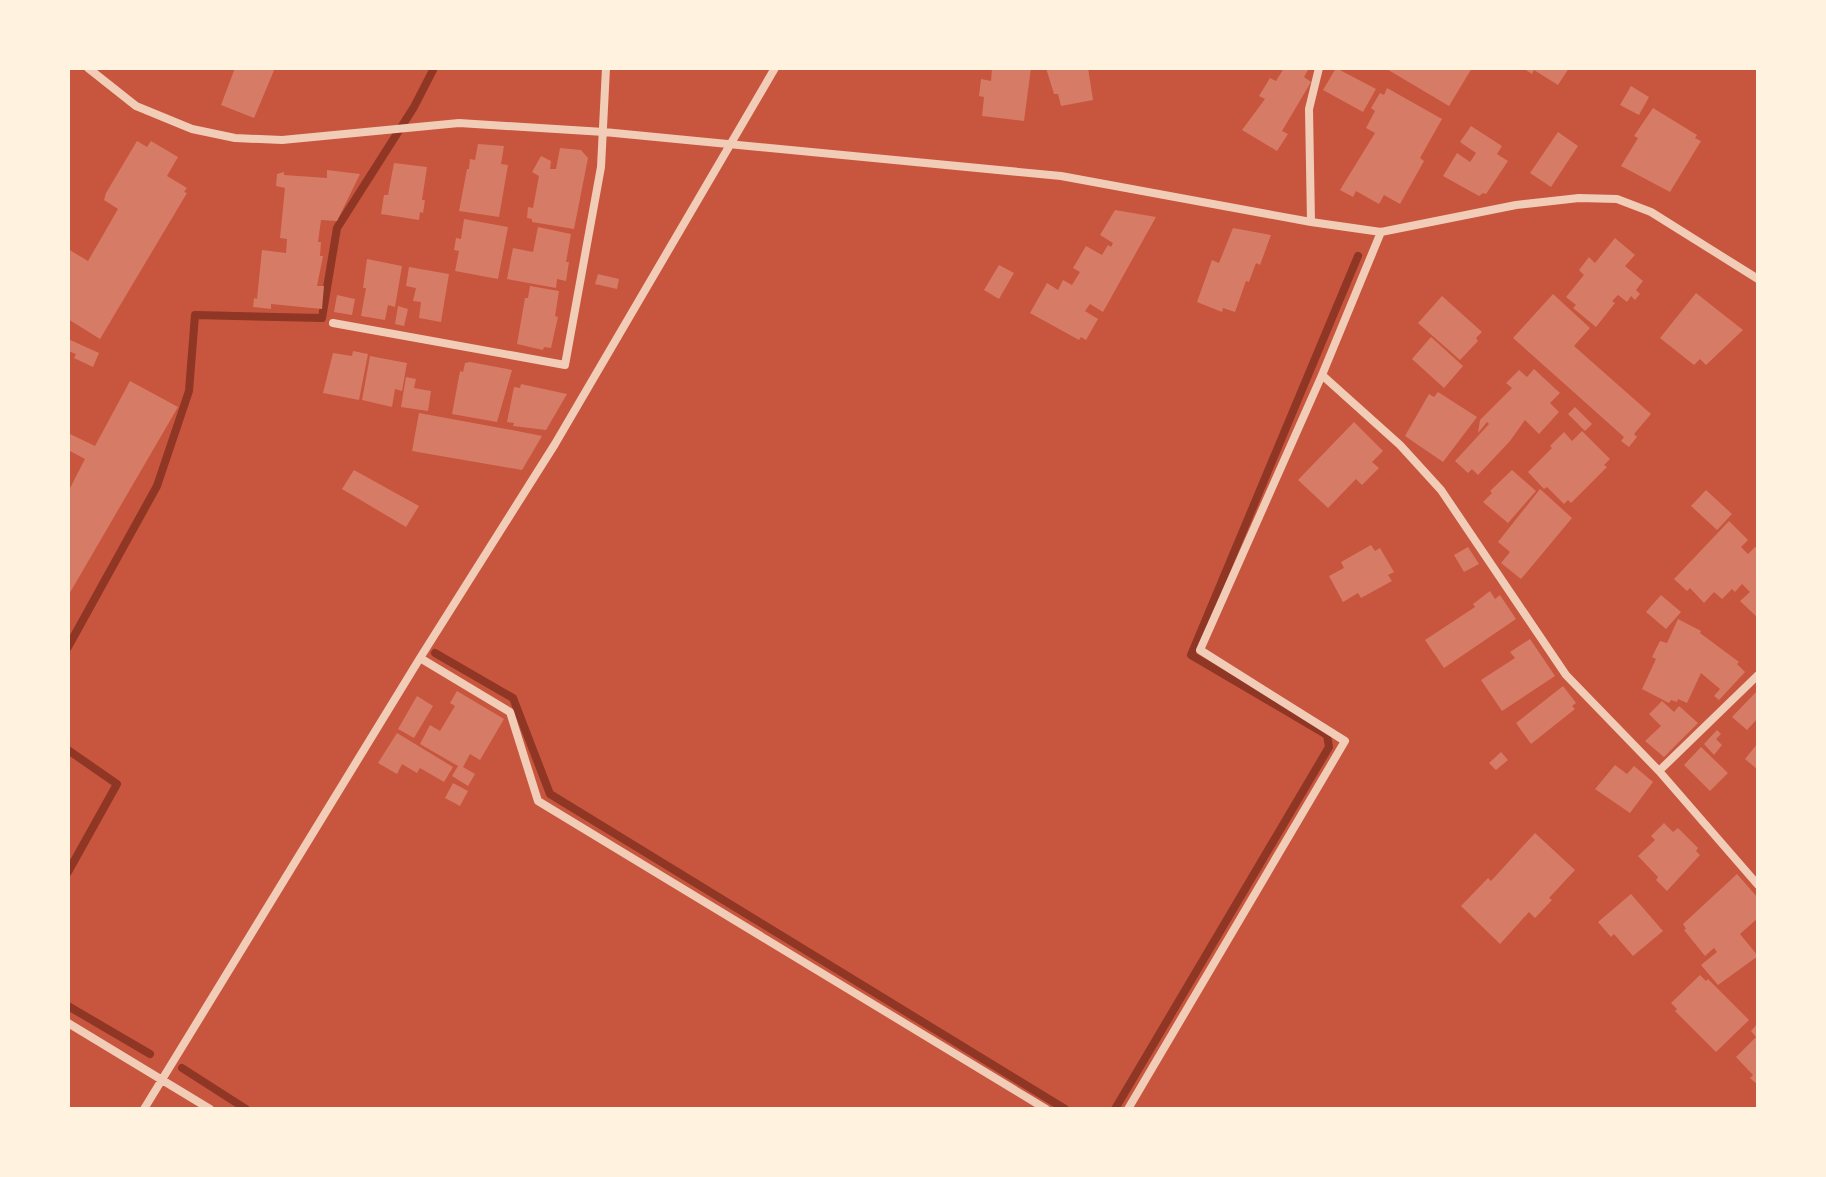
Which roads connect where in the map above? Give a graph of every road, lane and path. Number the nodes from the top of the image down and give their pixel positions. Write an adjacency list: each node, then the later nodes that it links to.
1 (88, 68): 5 (street)
2 (606, 68): 5 (street)
3 (775, 68): 6 (street)
4 (1319, 68): 7 (street)
5 (604, 132): 6 (street); 10 (street)
6 (729, 145): 7 (street); 12 (street)
7 (1311, 222): 8 (street)
8 (1381, 232): 9 (street); 11 (street)
9 (1758, 279)
10 (333, 323)
11 (1322, 375): 14 (street); 21 (street)
12 (420, 658): 17 (street); 20 (street)
13 (1758, 675): 14 (street)
14 (1659, 771): 15 (street)
15 (1758, 885)
16 (68, 1023): 17 (street)
17 (161, 1080): 18 (street); 19 (street)
18 (144, 1109)
19 (210, 1109)
20 (1046, 1109)
21 (1128, 1109)

